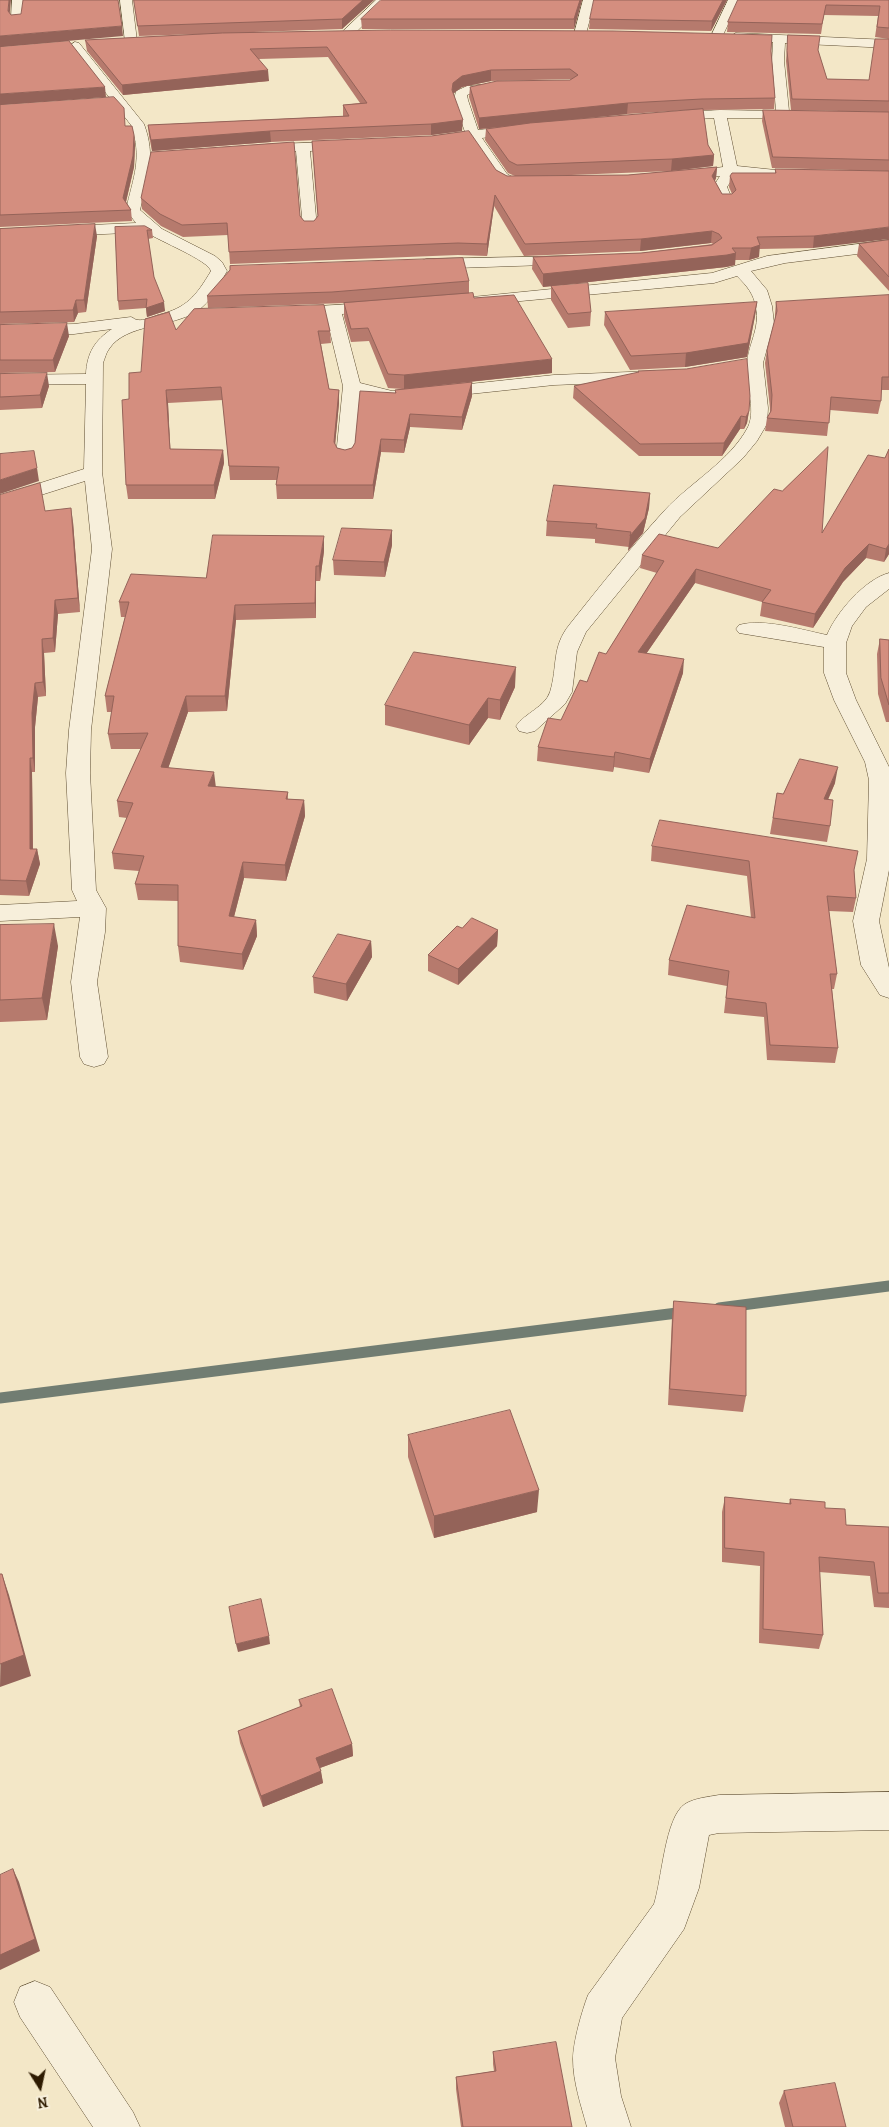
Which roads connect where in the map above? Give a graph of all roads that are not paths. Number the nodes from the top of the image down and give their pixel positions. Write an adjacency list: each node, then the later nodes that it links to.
1 (18, 0): 6 (street)
2 (126, 0): 10 (street)
3 (383, 0): 7 (street)
4 (589, 0): 8 (street)
5 (734, 0): 9 (street)
6 (17, 20)
7 (366, 34)
8 (580, 34)
9 (779, 38): 12 (street); 17 (street)
10 (131, 41)
11 (94, 44): 14 (street)
12 (889, 44)
13 (522, 87): 21 (street)
14 (121, 102): 15 (street); 31 (street)
15 (102, 104)
16 (720, 114): 17 (street); 19 (street); 26 (street)
17 (783, 115): 18 (street)
18 (813, 115)
19 (652, 118)
20 (538, 128): 21 (street)
21 (474, 135): 22 (street); 29 (street)
22 (421, 141)
23 (362, 144): 24 (street)
24 (303, 147): 25 (street); 32 (street)
25 (242, 150)
26 (731, 170): 27 (street); 28 (street); 30 (street)
27 (806, 176)
28 (665, 178)
29 (547, 181)
30 (726, 201)
31 (148, 227): 33 (street); 39 (street)
32 (310, 228)
33 (0, 234)
34 (889, 245): 38 (street)
35 (584, 261): 36 (street)
36 (407, 264)
37 (239, 270): 39 (street)
38 (741, 270): 40 (street); 57 (street)
39 (219, 271): 45 (street)
40 (467, 301)
41 (400, 306): 42 (street)
42 (333, 311): 43 (street); 50 (street)
43 (268, 314)
44 (202, 315): 45 (street)
45 (174, 316): 46 (street); 48 (street)
46 (0, 332)
47 (670, 375): 50 (street)
48 (95, 379): 49 (street); 52 (street)
49 (0, 380)
50 (352, 386): 51 (street)
51 (346, 456)
52 (93, 472): 53 (street); 58 (street)
53 (0, 502)
54 (889, 579): 56 (street)
55 (746, 629): 56 (street)
56 (835, 643): 60 (street)
57 (527, 726)
58 (93, 908): 59 (street); 61 (street)
59 (0, 912)
60 (889, 989)
61 (94, 1057)
62 (889, 1811): 65 (street)
63 (35, 2002): 64 (street)
64 (118, 2127)
65 (609, 2127)

